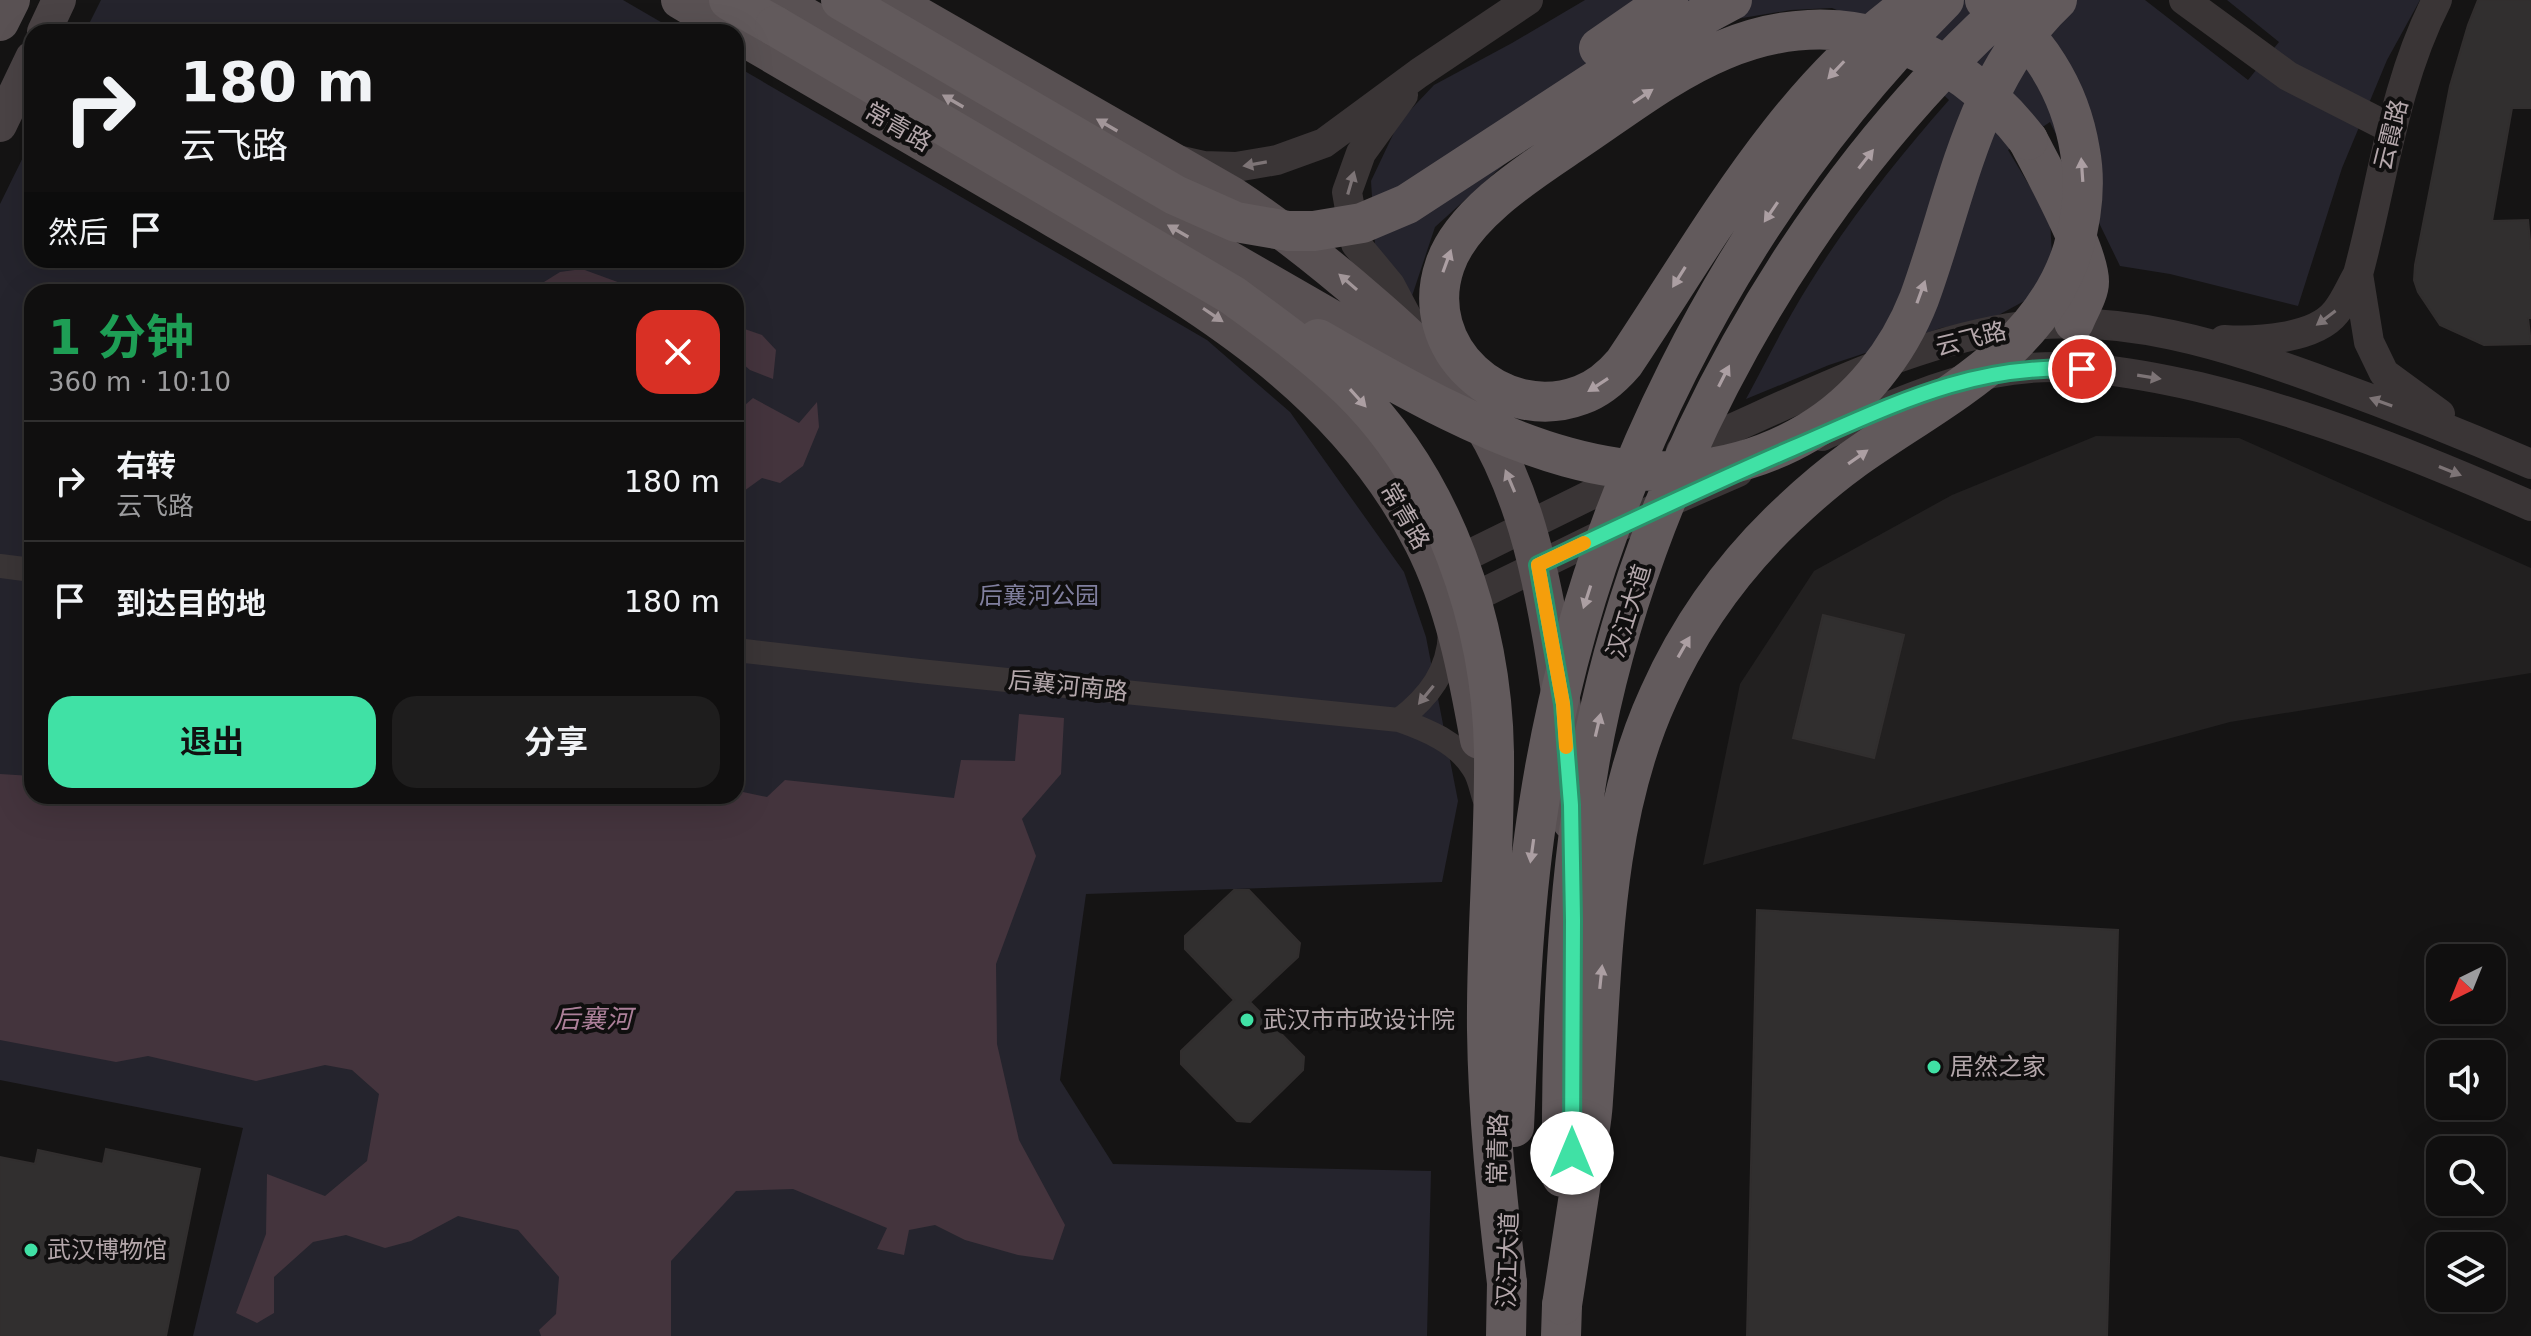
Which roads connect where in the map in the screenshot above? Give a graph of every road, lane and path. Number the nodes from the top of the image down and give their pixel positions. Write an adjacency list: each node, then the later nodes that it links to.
1 (11, 0): 18 (main road)
2 (59, 0): 19 (main road)
3 (680, 0): 20 (main road, 常青路)
4 (729, 0): 17 (highway)
5 (841, 0): 27 (highway, bridge)
6 (891, 0): 26 (main road, one-way to 6)
7 (1528, 0): 22 (street)
8 (1668, 0): 27 (highway, bridge)
9 (1732, 0): 27 (highway, bridge)
10 (1916, 0): 30 (highway, one-way to 30, bridge)
11 (1944, 0): 46 (highway, 汉江大道, one-way to 46, bridge)
12 (1985, 0): 47 (highway, one-way to 12, bridge)
13 (2014, 0): 47 (highway, 汉江大道, one-way to 13, bridge)
14 (2057, 0): 29 (highway, one-way to 14, bridge)
15 (2184, 0): 25 (street)
16 (2437, 0): 25 (street, 云霞路)
17 (776, 13): 29 (highway, bridge); 33 (main road, one-way to 17)
18 (0, 22)
19 (48, 24)
20 (721, 24)
21 (744, 37): 41 (main road, 常青路, one-way to 41)
22 (1419, 73): 26 (street, one-way to 26); 32 (street, one-way to 22)
23 (24, 75): 24 (main road)
24 (0, 125)
25 (2390, 128): 28 (street, 云霞路)
26 (1160, 155): 32 (main road, one-way to 26)
27 (1407, 204)
28 (2358, 274): 31 (street, one-way to 31); 34 (street)
29 (1232, 295): 46 (highway, one-way to 46, bridge)
30 (2074, 322): 31 (street, 云飞路); 37 (street, 云飞路)
31 (2182, 336): 34 (street, 云飞路, one-way to 31)
32 (1425, 351): 33 (main road)
33 (1480, 422): 37 (main road, one-way to 33)
34 (2477, 441): 35 (street, 云飞路)
35 (2531, 464)
36 (2531, 506): 38 (street, 云飞路, one-way to 36)
37 (1528, 527): 38 (main road); 41 (street, 云飞路)
38 (1538, 565): 42 (street, 云飞路); 47 (main road)
39 (0, 566): 40 (street)
40 (24, 569)
41 (1435, 571): 42 (main road, 常青路)
42 (1450, 609): 44 (street, one-way to 44); 45 (main road, 常青路)
43 (744, 651): 44 (street, 后襄河南路)
44 (1399, 720): 45 (street, 后襄河南路)
45 (1498, 867): 48 (main road, 常青路)
46 (1507, 1283): 49 (highway, 汉江大道)
47 (1565, 1326)
48 (1495, 1336)
49 (1506, 1336)

